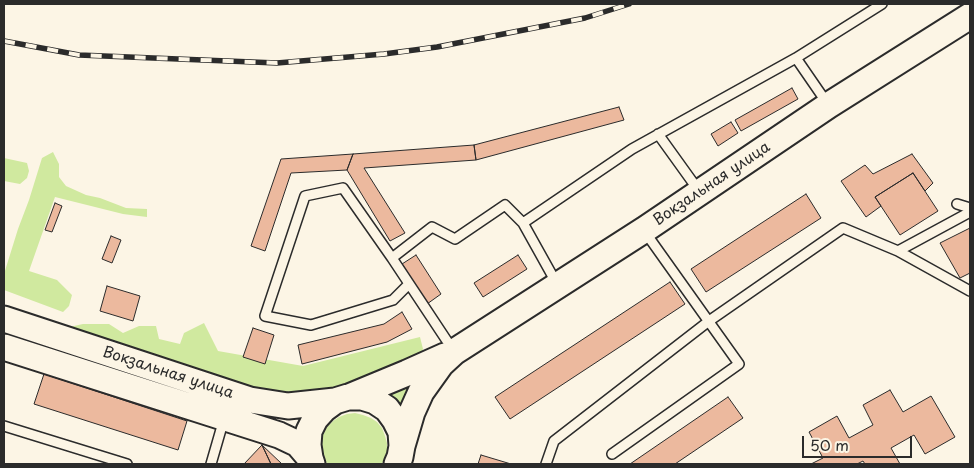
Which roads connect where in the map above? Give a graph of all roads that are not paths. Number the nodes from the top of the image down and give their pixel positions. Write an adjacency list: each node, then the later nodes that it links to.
1 (882, 4): 3 (lane)
2 (970, 16): 4 (street, Вокзальная улица)
3 (796, 58): 4 (lane); 5 (lane)
4 (829, 106): 6 (street, Вокзальная улица)
5 (658, 134): 6 (lane); 9 (lane)
6 (700, 192): 10 (street, Вокзальная улица)
7 (957, 204): 8 (lane)
8 (970, 210): 11 (lane)
9 (523, 223): 12 (lane); 14 (lane)
10 (644, 230): 14 (street, Вокзальная улица); 17 (lane)
11 (898, 251): 15 (lane); 17 (lane)
12 (392, 258): 13 (lane); 13 (lane)
13 (409, 284): 19 (lane)
14 (558, 286): 19 (street, Вокзальная улица)
15 (970, 291)
16 (4, 319): 20 (street, Вокзальная улица)
17 (709, 321): 23 (lane); 28 (lane)
18 (4, 349): 21 (street, Вокзальная улица)
19 (454, 352): 20 (street, Вокзальная улица); 24 (street, Вокзальная улица)
20 (342, 399): 24 (street); 25 (street)
21 (225, 417): 25 (street, Вокзальная улица); 27 (lane)
22 (4, 426): 26 (lane)
23 (612, 454)
24 (400, 455)
25 (311, 461)
26 (126, 464)
27 (211, 464)
28 (546, 464)

